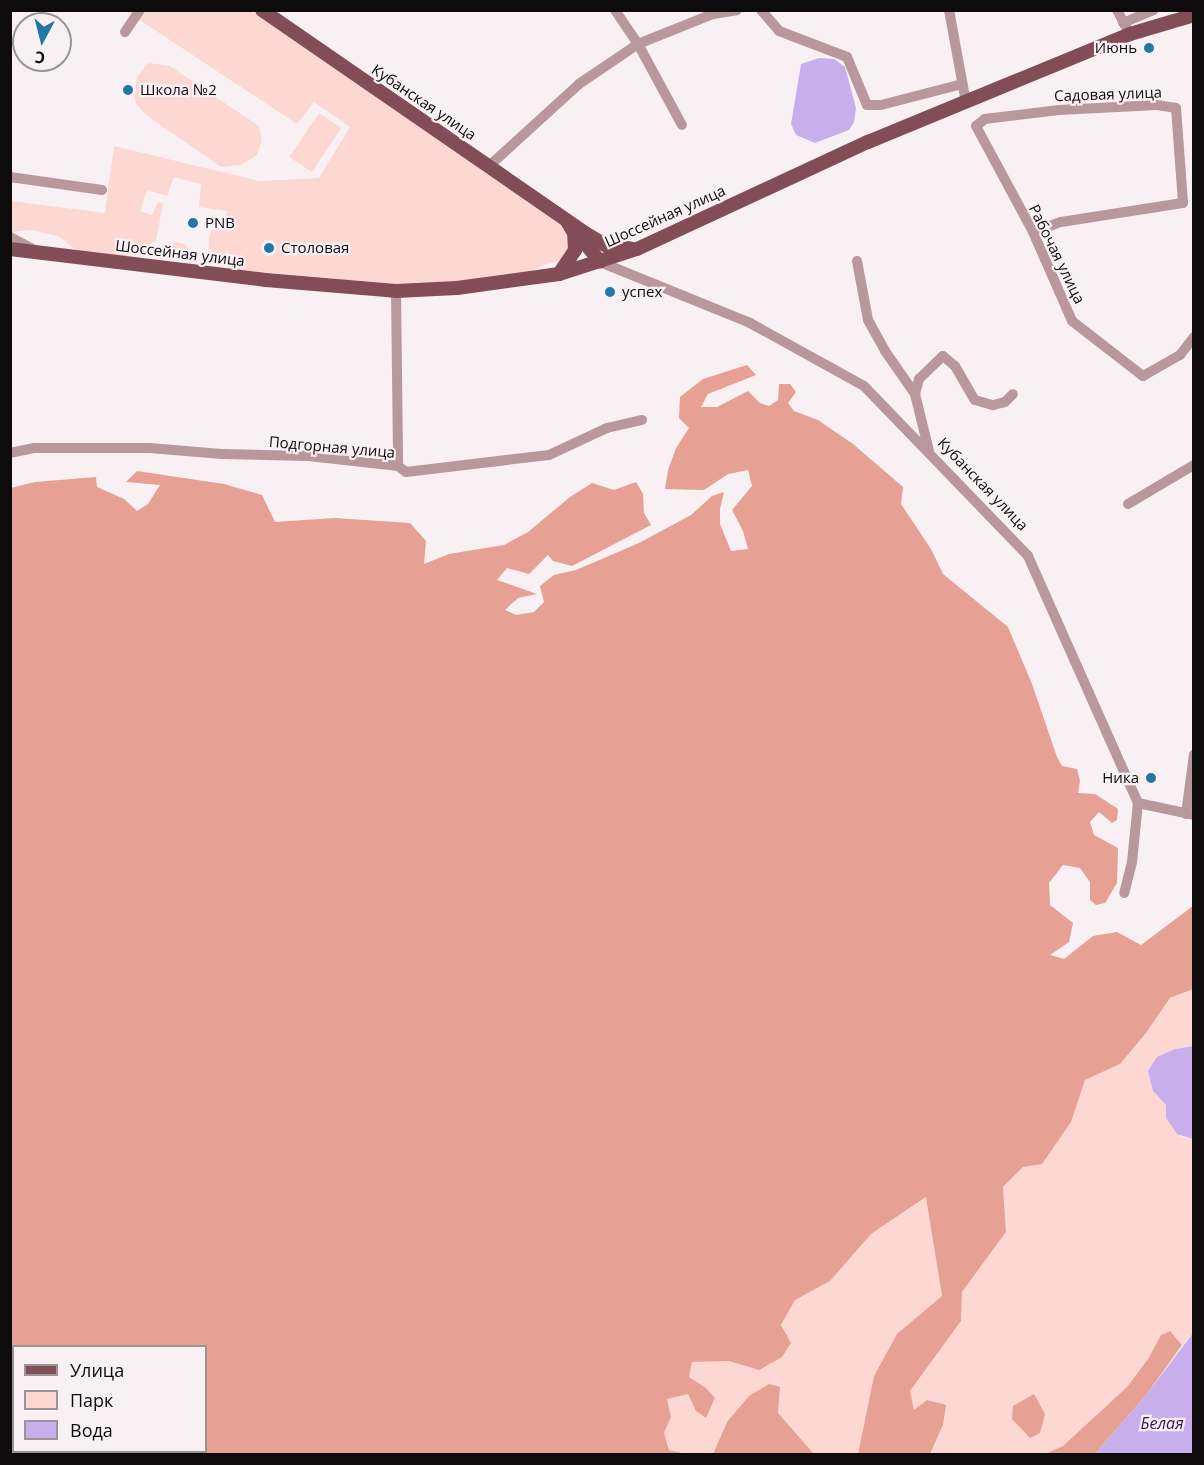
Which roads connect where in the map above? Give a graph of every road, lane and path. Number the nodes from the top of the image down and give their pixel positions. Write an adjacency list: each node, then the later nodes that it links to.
1 (140, 10): 11 (street)
2 (262, 10): 17 (main road, Кубанская улица)
3 (615, 10): 12 (street)
4 (737, 10): 12 (street)
5 (761, 10): 13 (street)
6 (949, 10): 13 (street)
7 (1117, 10): 10 (street)
8 (1153, 10): 10 (street)
9 (1194, 15): 10 (main road, Шоссейная улица)
10 (1127, 28): 14 (main road, Шоссейная улица)
11 (125, 32)
12 (638, 44): 15 (street); 17 (street)
13 (962, 84): 14 (street)
14 (966, 103): 24 (main road, Шоссейная улица)
15 (682, 125)
16 (975, 126): 21 (street, Рабочая улица); 21 (street, Садовая улица)
17 (489, 165): 20 (main road, Кубанская улица)
18 (10, 177): 19 (street)
19 (102, 190)
20 (567, 221): 24 (main road); 27 (main road); 28 (main road)
21 (1033, 232): 30 (street, Рабочая улица)
22 (10, 237): 25 (street)
23 (10, 249): 25 (main road, Шоссейная улица)
24 (637, 249): 27 (main road, Шоссейная улица)
25 (41, 253): 29 (main road, Шоссейная улица)
26 (857, 261): 31 (street)
27 (600, 262): 28 (main road, Шоссейная улица); 34 (street, Кубанская улица)
28 (559, 274): 29 (main road, Шоссейная улица)
29 (396, 291): 37 (street)
30 (1194, 337)
31 (915, 394): 32 (street); 34 (street)
32 (1013, 394)
33 (642, 420): 37 (street, Подгорная улица)
34 (929, 451): 40 (street, Кубанская улица)
35 (10, 453): 37 (street, Подгорная улица)
36 (1194, 465): 38 (street)
37 (398, 466)
38 (1128, 504)
39 (1194, 755): 41 (street)
40 (1138, 803): 41 (street); 42 (street, Кубанская улица)
41 (1190, 814)
42 (1124, 893)

